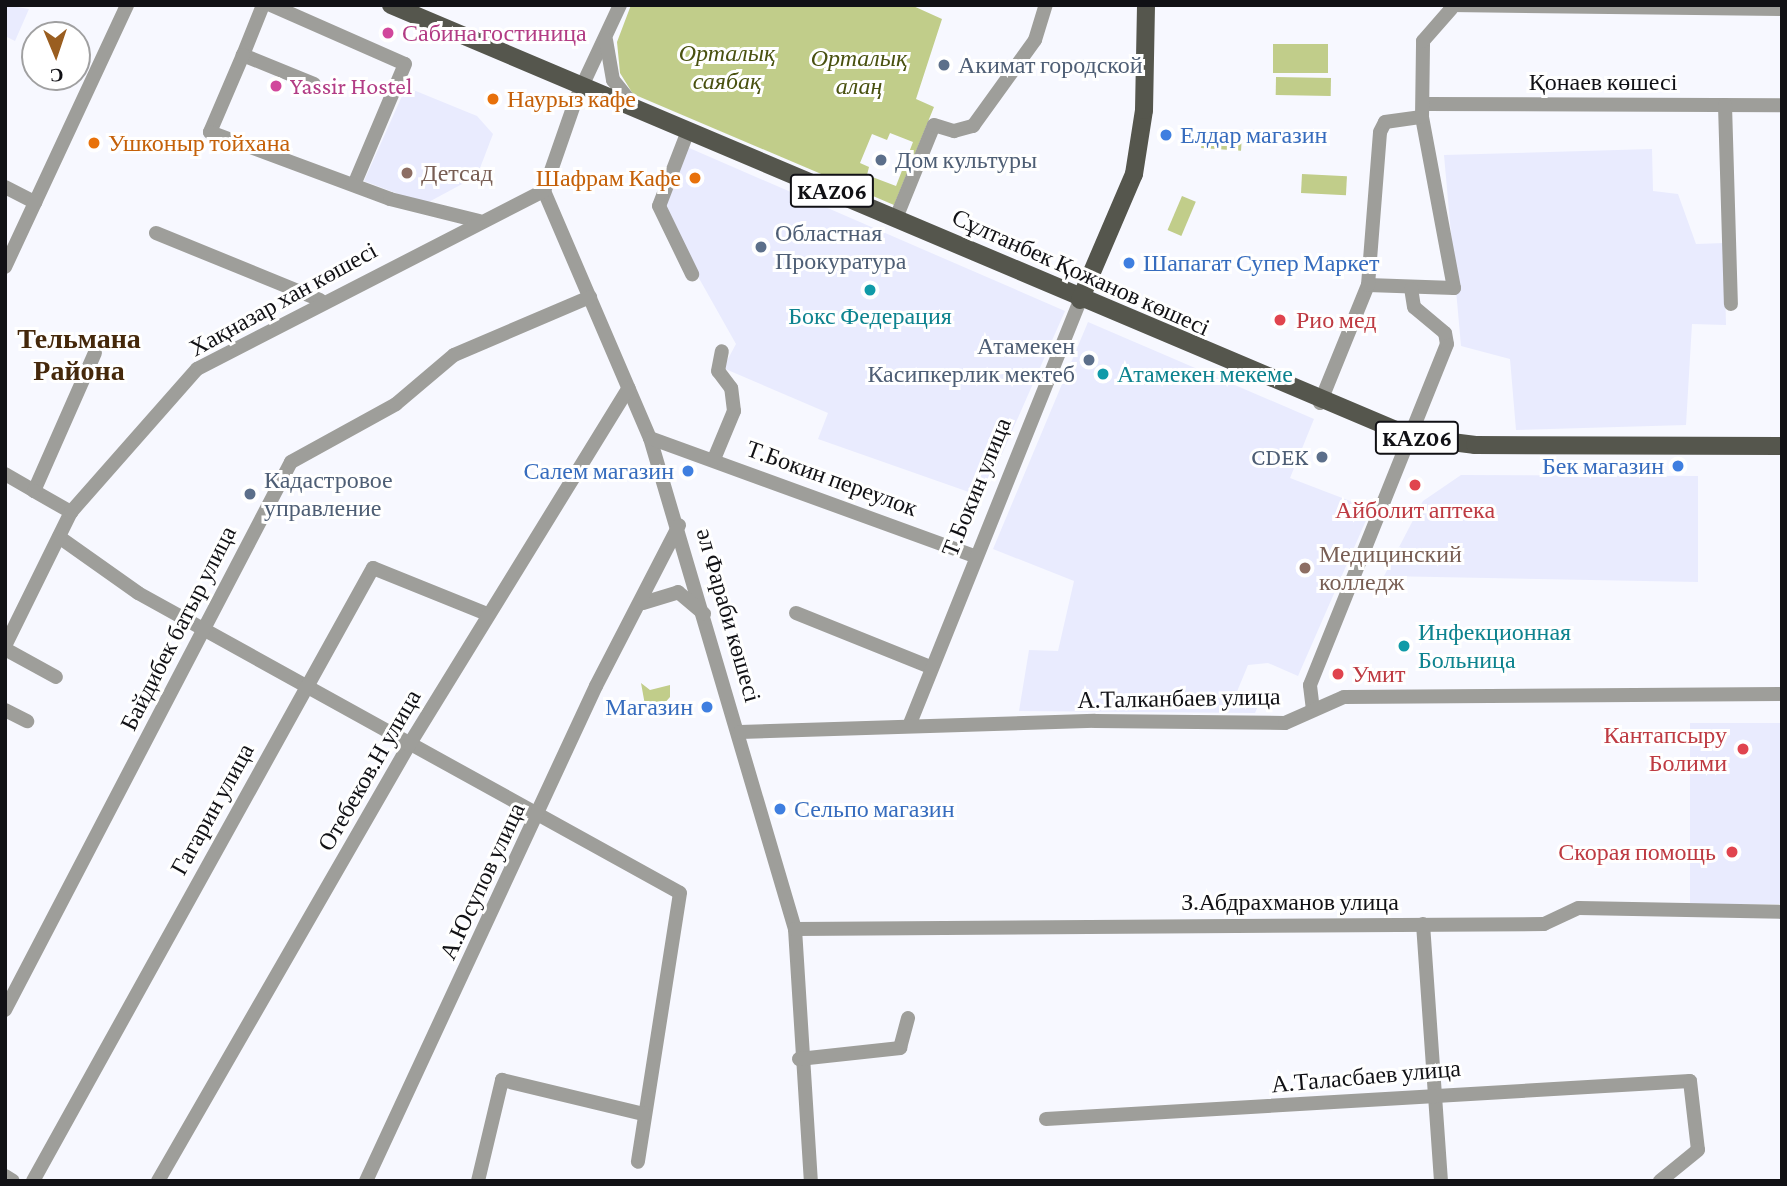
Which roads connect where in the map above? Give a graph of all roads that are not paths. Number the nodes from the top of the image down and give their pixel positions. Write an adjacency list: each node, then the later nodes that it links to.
1 (127, 5): 22 (street)
2 (263, 5): 11 (street)
3 (271, 5): 19 (street)
4 (391, 5): 13 (main road, Сұлтанбек Қожанов көшесі / KАZ06)
5 (620, 5): 10 (street)
6 (1046, 5): 23 (street)
7 (1146, 5): 32 (main road, Т.Бокин улица)
8 (1450, 7): 9 (street); 17 (street)
9 (1782, 9)
10 (606, 37): 13 (street); 16 (street)
11 (243, 55): 12 (street); 19 (street)
12 (314, 84)
13 (582, 86): 16 (main road, Сұлтанбек Қожанов көшесі / KАZ06); 21 (street)
14 (1725, 104): 15 (street, Қонаев көшесі); 17 (street, Қонаев көшесі); 33 (street)
15 (1782, 105)
16 (640, 111): 18 (main road, Сұлтанбек Қожанов көшесі / KАZ06)
17 (1423, 111): 28 (street, Қонаев көшесі); 29 (street)
18 (688, 131): 23 (main road, Сұлтанбек Қожанов көшесі / KАZ06); 27 (street)
19 (354, 185): 24 (street)
20 (5, 187): 22 (street)
21 (544, 191): 24 (street, Хақназар хан көшесі); 30 (street, әл Фараби көшесі)
22 (35, 202): 26 (street)
23 (896, 218): 32 (main road, Сұлтанбек Қожанов көшесі / KАZ06)
24 (480, 221): 31 (street, Хақназар хан көшесі)
25 (156, 233): 31 (street)
26 (5, 267)
27 (692, 274)
28 (1368, 285): 29 (street); 37 (street)
29 (1411, 289): 38 (street)
30 (590, 297): 36 (street, әл Фараби көшесі); 52 (street, Байдибек батыр улица)
31 (320, 300): 44 (street, Хақназар хан көшесі)
32 (1080, 300): 37 (main road, Сұлтанбек Қожанов көшесі / KАZ06); 47 (street, Т.Бокин улица)
33 (1731, 304)
34 (722, 351): 41 (street)
35 (95, 353): 43 (street)
36 (629, 388): 39 (street, әл Фараби көшесі); 50 (street, Отебеков.Н улица)
37 (1320, 402): 38 (main road, Сұлтанбек Қожанов көшесі / KАZ06)
38 (1412, 437): 40 (main road, Сұлтанбек Қожанов көшесі / KАZ06); 59 (street)
39 (650, 438): 41 (street, Т.Бокин переулок); 45 (street, әл Фараби көшесі)
40 (1782, 446)
41 (714, 459): 47 (street, Т.Бокин переулок)
42 (5, 474): 43 (street)
43 (34, 491): 44 (street)
44 (71, 512): 46 (street, Хақназар хан көшесі)
45 (679, 525): 48 (street, А.Юсупов улица); 51 (street, әл Фараби көшесі)
46 (59, 537): 52 (street); 53 (street, Хақназар хан көшесі)
47 (974, 556): 54 (street, Т.Бокин улица)
48 (643, 603): 51 (street); 64 (street, А.Юсупов улица)
49 (796, 613): 54 (street)
50 (488, 614): 56 (street, Гагарин улица); 63 (street, Отебеков.Н улица)
51 (705, 615): 62 (street, әл Фараби көшесі)
52 (205, 627): 56 (street); 68 (street, Байдибек батыр улица)
53 (5, 648): 55 (street)
54 (928, 666): 61 (street, Т.Бокин улица)
55 (56, 677)
56 (304, 688): 63 (street); 77 (street, Гагарин улица)
57 (1782, 694): 59 (street, А.Талканбаев улица)
58 (5, 710): 60 (street)
59 (1313, 710): 61 (street, А.Талканбаев улица)
60 (27, 721)
61 (908, 726): 62 (street, А.Талканбаев улица)
62 (740, 732): 67 (street, әл Фараби көшесі)
63 (409, 745): 64 (street); 78 (street, Отебеков.Н улица)
64 (536, 818): 72 (street); 79 (street, А.Юсупов улица)
65 (1782, 912): 66 (street, З.Абдрахманов улица)
66 (1423, 924): 67 (street, З.Абдрахманов улица); 71 (street)
67 (795, 929): 70 (street, әл Фараби көшесі)
68 (5, 1010)
69 (908, 1018): 70 (street)
70 (799, 1059): 81 (street, әл Фараби көшесі)
71 (1430, 1092): 73 (street, А.Таласбаев улица); 82 (street); 83 (street, А.Таласбаев улица)
72 (644, 1114): 74 (street); 80 (street)
73 (1046, 1119)
74 (638, 1162)
75 (5, 1176): 76 (street)
76 (13, 1181)
77 (33, 1181)
78 (158, 1181)
79 (366, 1181)
80 (478, 1181)
81 (811, 1181)
82 (1441, 1181)
83 (1660, 1181)

